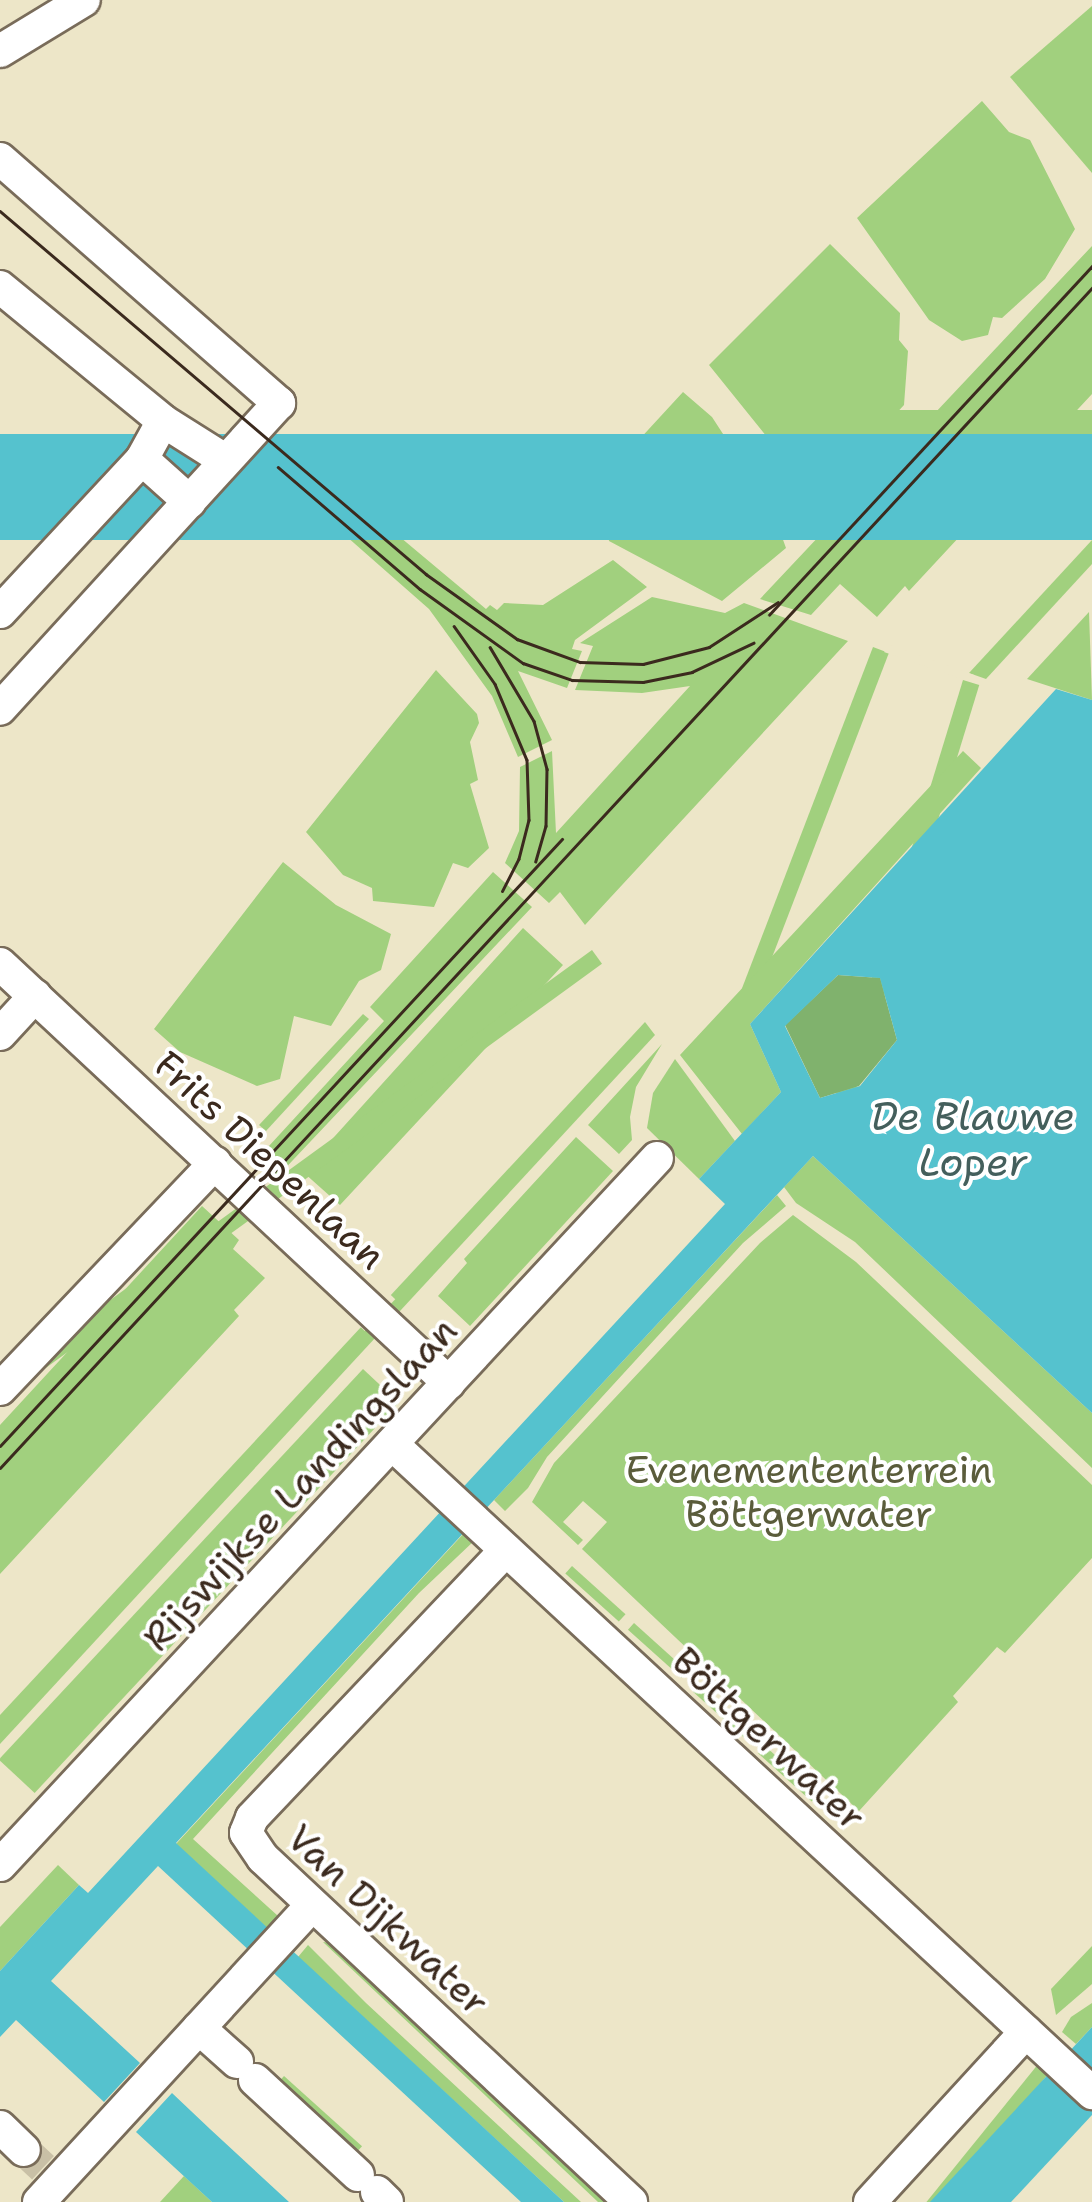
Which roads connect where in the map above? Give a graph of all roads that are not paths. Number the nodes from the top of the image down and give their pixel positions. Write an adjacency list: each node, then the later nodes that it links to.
1 (84, 0): 2 (street)
2 (0, 51)
3 (0, 160): 7 (street)
4 (0, 287): 5 (street)
5 (163, 420): 6 (street); 7 (street)
6 (142, 458): 8 (street); 9 (street)
7 (225, 460): 8 (street)
8 (190, 502): 10 (street)
9 (0, 612)
10 (0, 709)
11 (0, 964): 12 (street, Frits Diepenlaan)
12 (35, 996): 13 (street); 15 (street, Frits Diepenlaan)
13 (0, 1034)
14 (657, 1158): 16 (street, Rijswijkse Landingslaan)
15 (215, 1163): 16 (street, Frits Diepenlaan); 17 (street)
16 (449, 1384): 18 (street, Rijswijkse Landingslaan)
17 (0, 1389)
18 (392, 1444): 19 (street, Böttgerwater); 20 (street, Rijswijkse Landingslaan)
19 (506, 1550): 21 (street, Van Dijkwater); 23 (street, Böttgerwater)
20 (0, 1865)
21 (312, 1905): 22 (street); 28 (street, Van Dijkwater)
22 (199, 2028): 26 (street); 27 (street)
23 (1026, 2032): 24 (street, Böttgerwater); 29 (street)
24 (1092, 2092)
25 (0, 2127): 26 (street)
26 (48, 2181)
27 (374, 2190)
28 (631, 2202)
29 (870, 2202)

